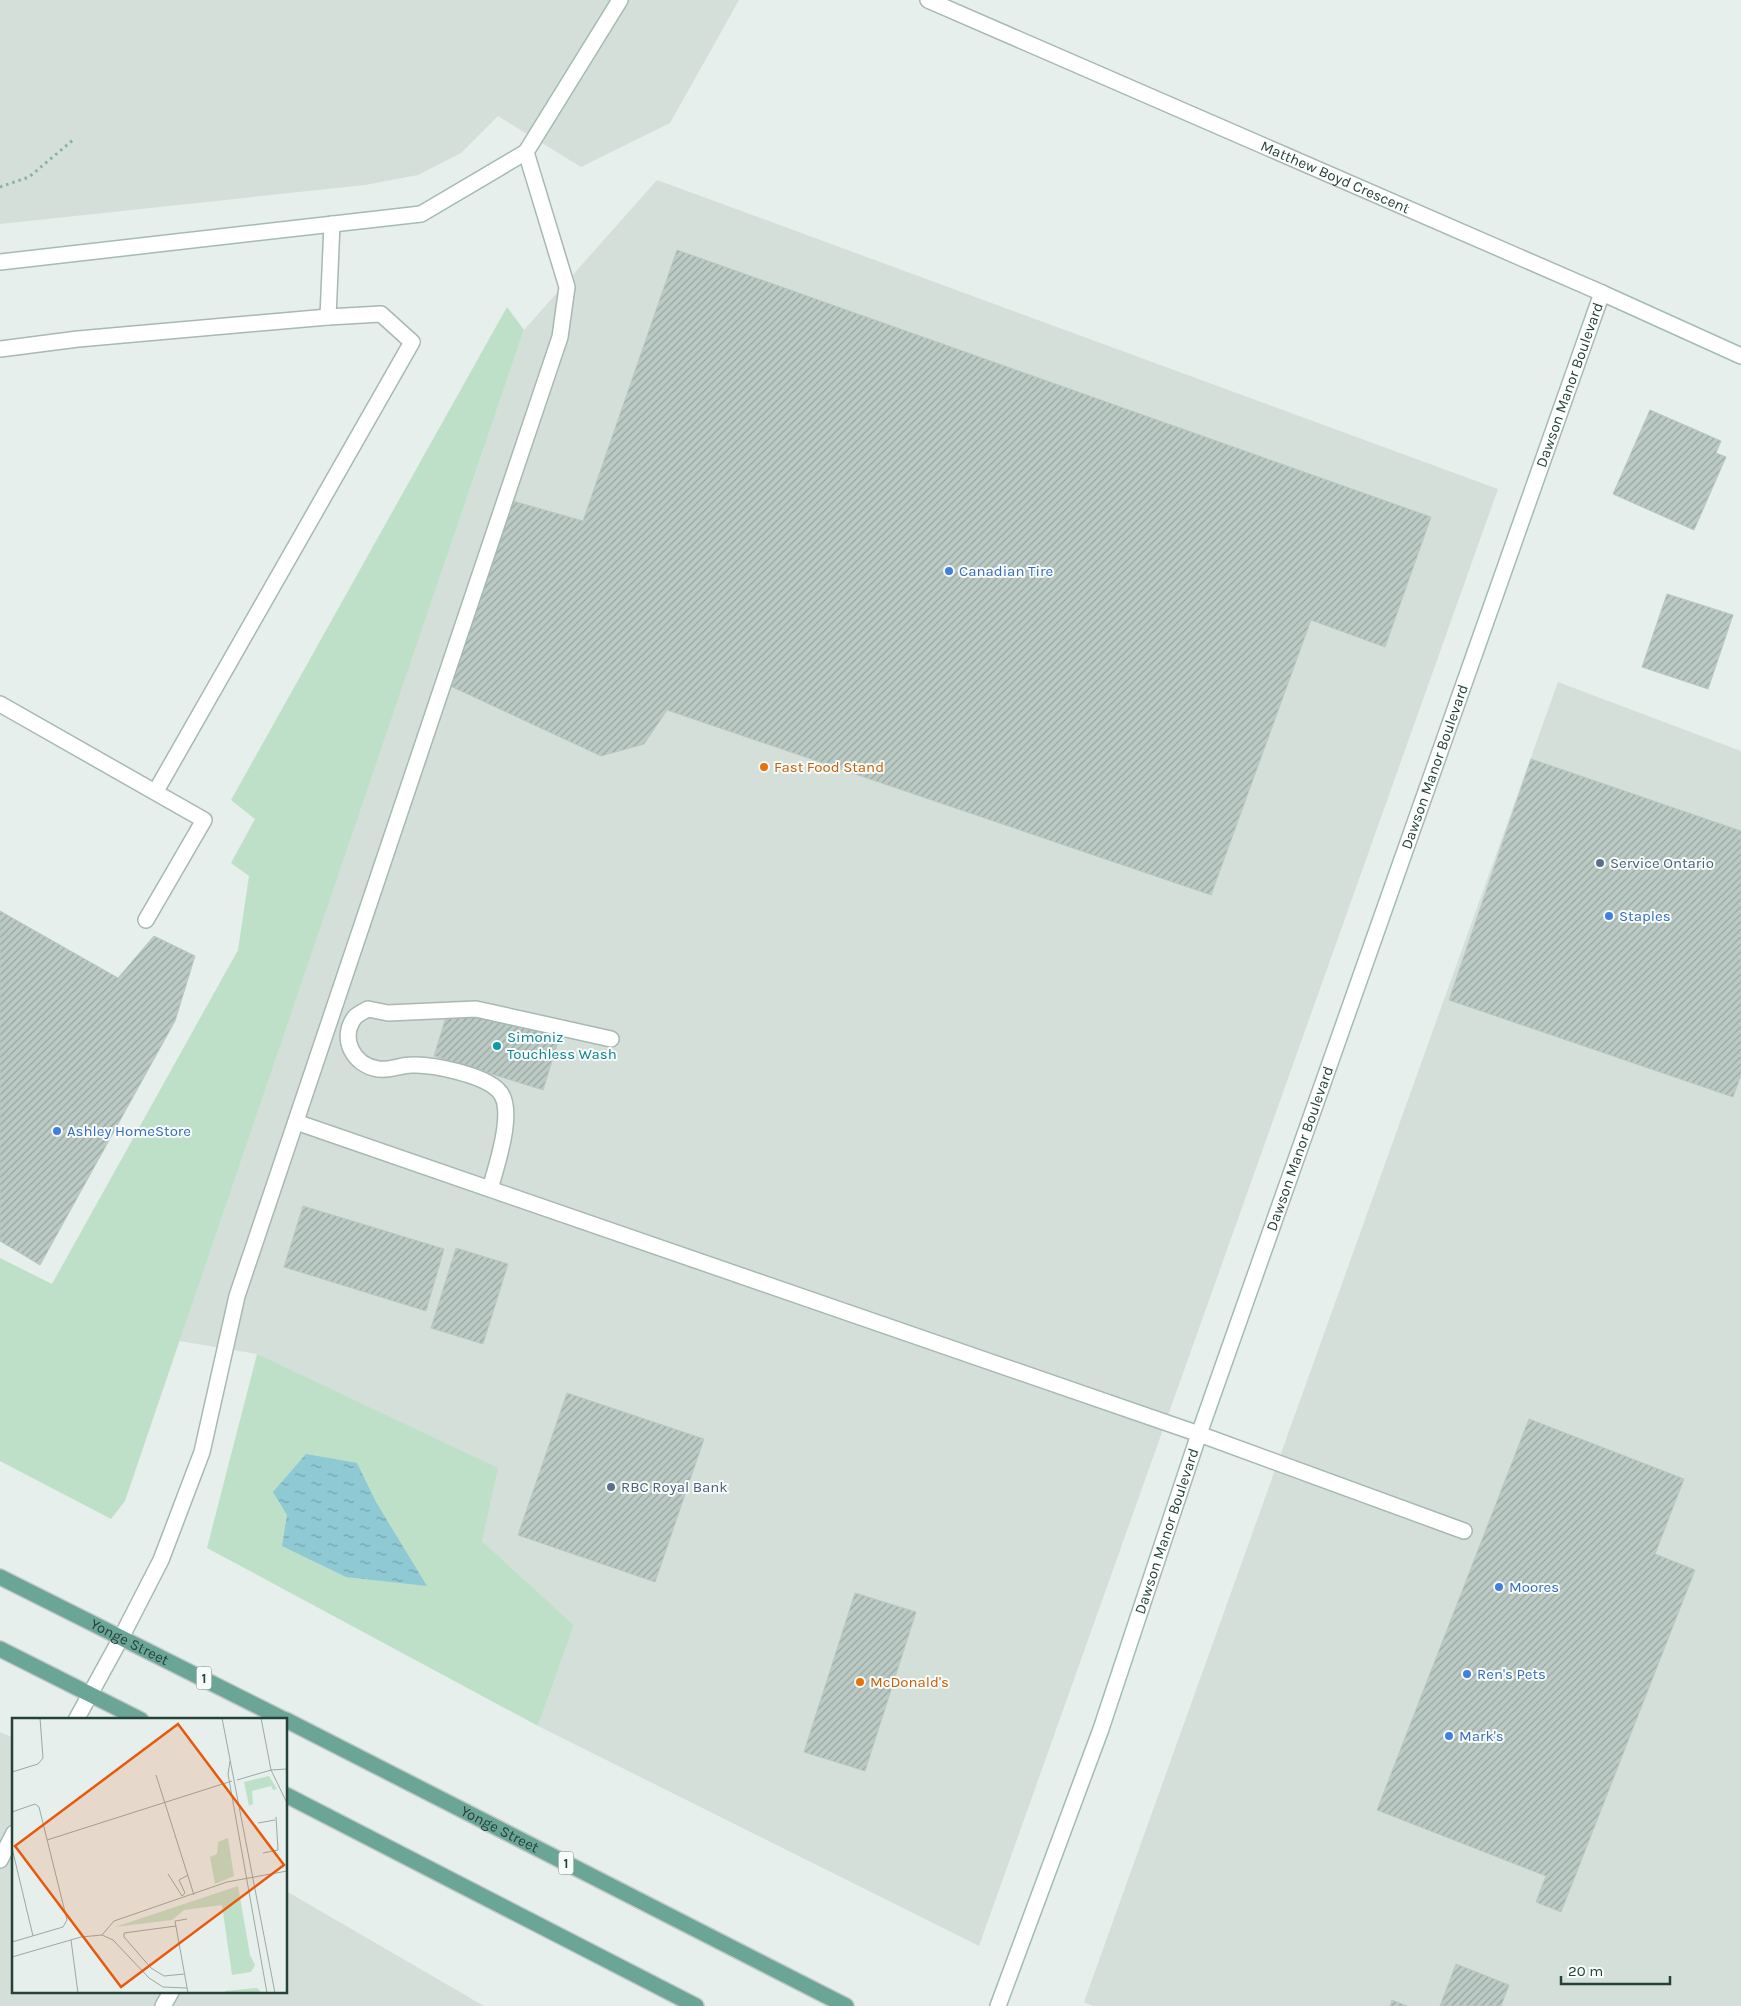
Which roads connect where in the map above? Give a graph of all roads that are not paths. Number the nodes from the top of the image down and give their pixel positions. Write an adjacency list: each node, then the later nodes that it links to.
1 (620, 0): 3 (street)
2 (928, 0): 6 (street, Matthew Boyd Crescent)
3 (526, 152): 4 (street); 14 (street)
4 (332, 224): 5 (street); 7 (street)
5 (0, 262)
6 (1602, 293): 9 (street, Matthew Boyd Crescent); 16 (street, Dawson Manor Boulevard)
7 (328, 317): 8 (street); 11 (street)
8 (0, 349)
9 (1741, 356)
10 (0, 704): 11 (street)
11 (156, 792): 12 (street)
12 (146, 920)
13 (611, 1039): 15 (street)
14 (296, 1122): 15 (street); 19 (street)
15 (490, 1189): 16 (street)
16 (1199, 1434): 17 (street); 33 (street, Dawson Manor Boulevard)
17 (1464, 1531)
18 (0, 1577): 19 (main road, Yonge Street / 1)
19 (122, 1636): 21 (street); 24 (main road, Yonge Street / 1)
20 (0, 1649): 21 (main road)
21 (92, 1694): 22 (street); 23 (main road)
22 (77, 1718)
23 (137, 1718)
24 (282, 1718)
25 (288, 1721): 32 (main road, Yonge Street / 1)
26 (288, 1796): 31 (main road)
27 (12, 1836): 28 (street)
28 (0, 1860)
29 (170, 1994): 30 (street)
30 (163, 2006)
31 (696, 2006)
32 (846, 2006)
33 (998, 2006)

